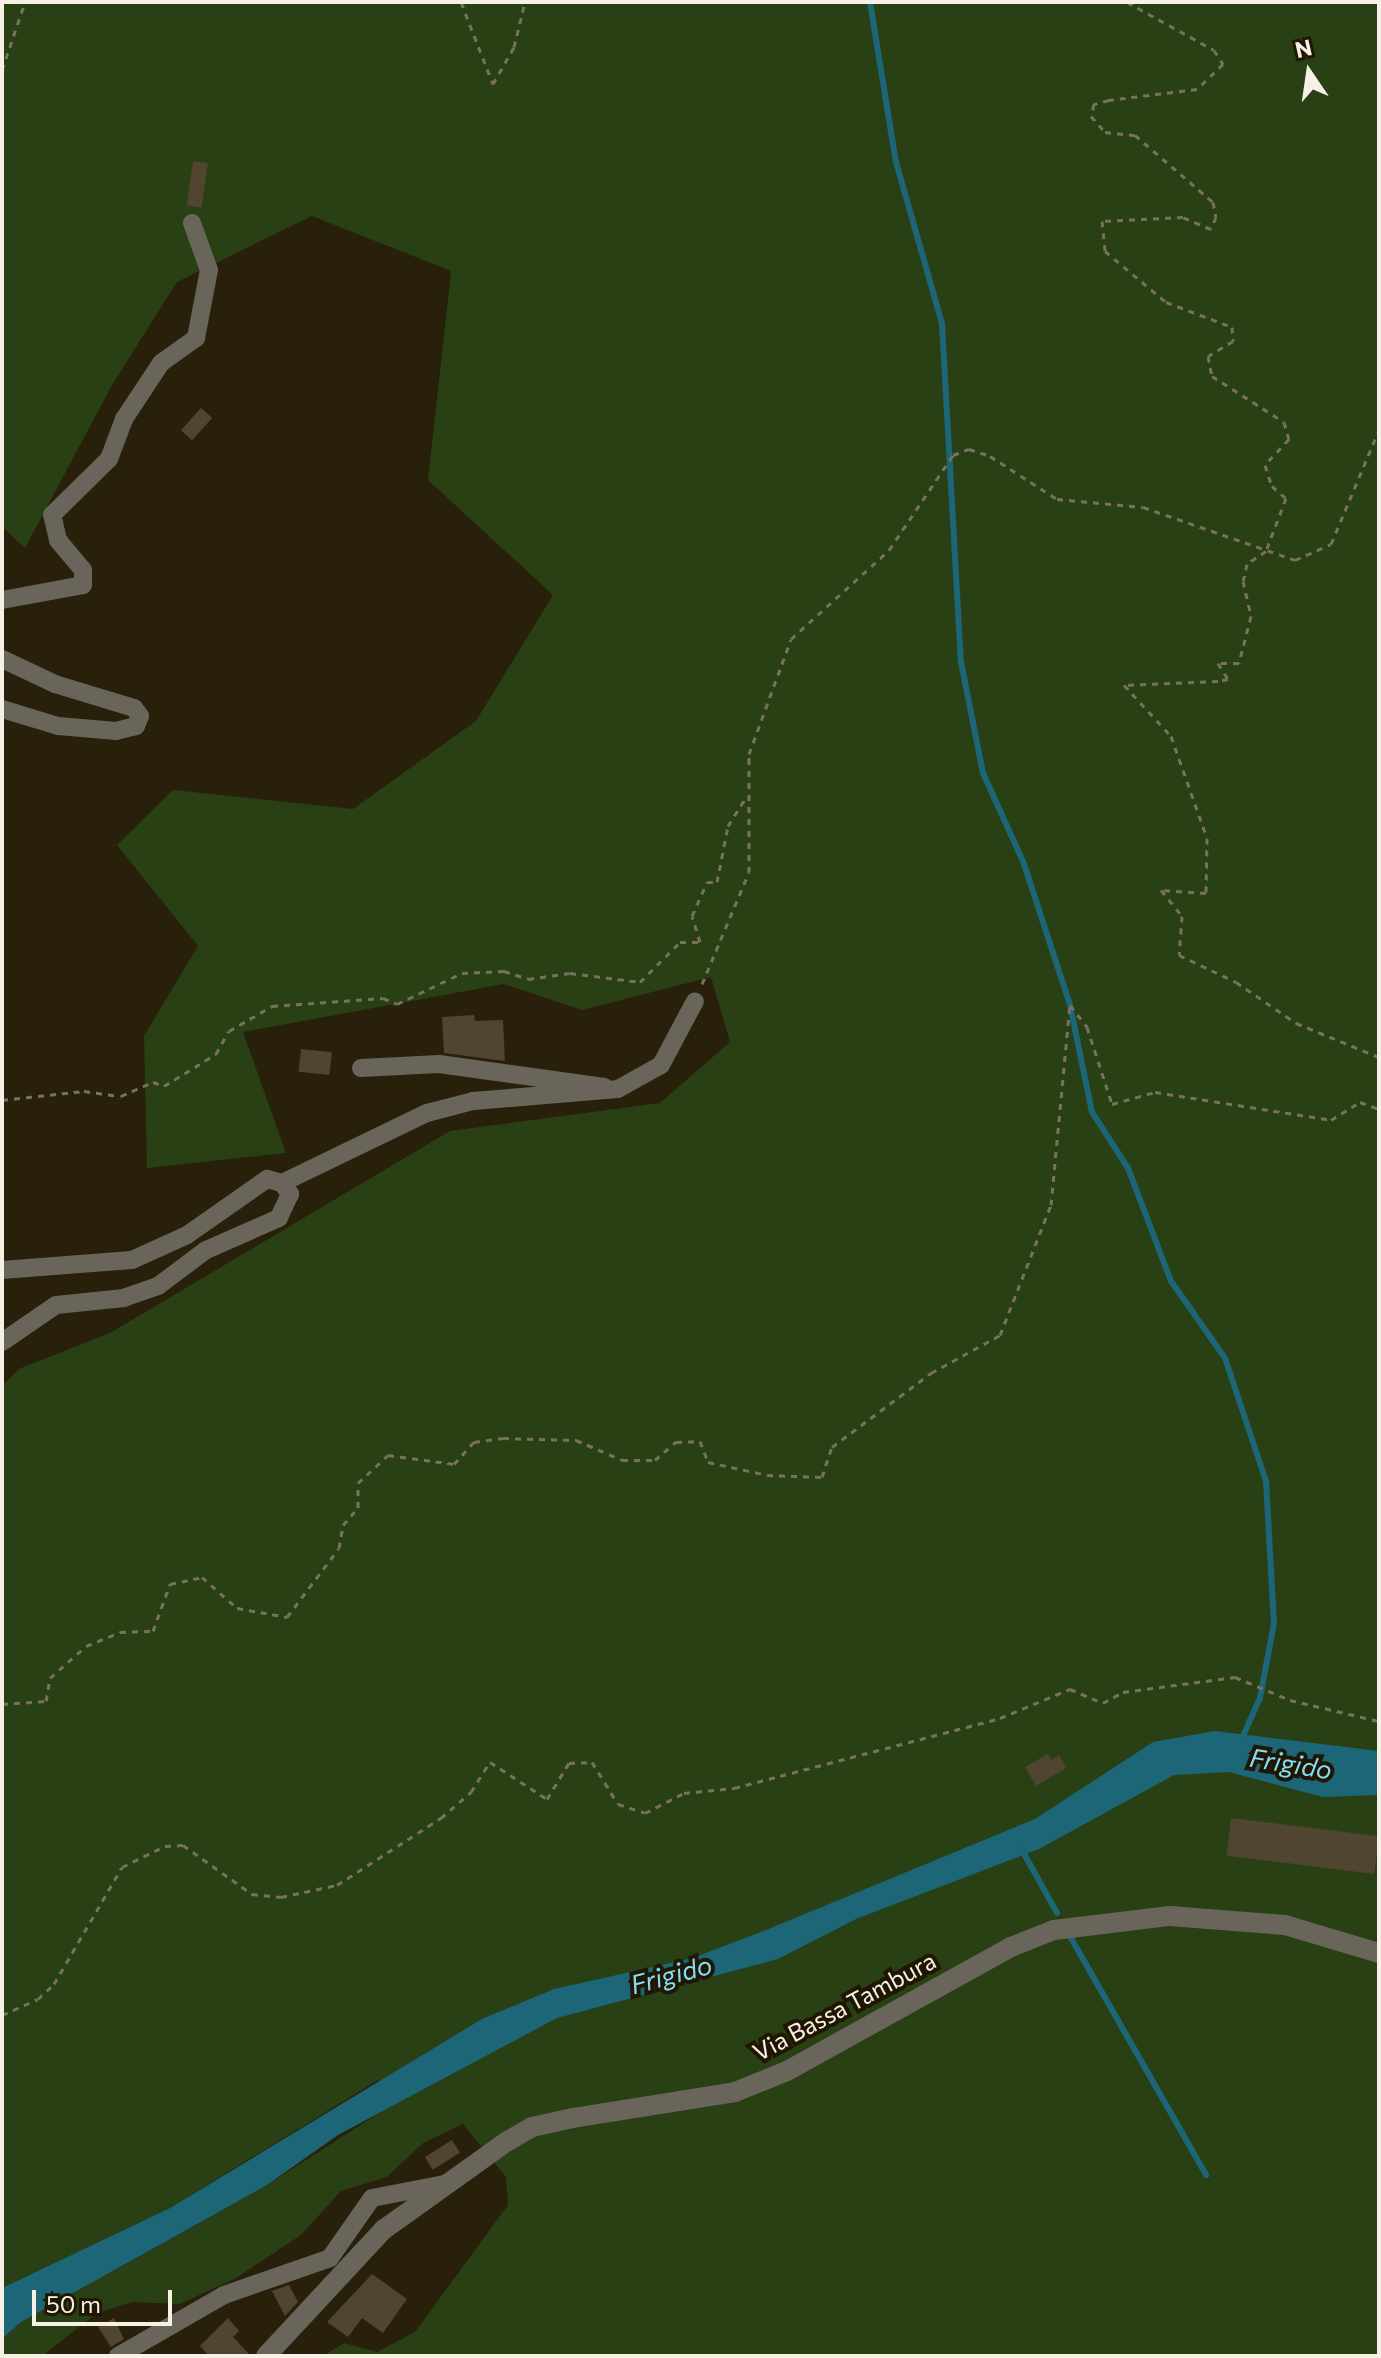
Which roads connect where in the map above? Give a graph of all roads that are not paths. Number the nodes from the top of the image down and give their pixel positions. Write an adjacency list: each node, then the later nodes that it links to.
1 (192, 223): 2 (street)
2 (2, 600)
3 (2, 659): 4 (street)
4 (2, 709)
5 (695, 1001): 7 (street)
6 (361, 1068): 7 (street)
7 (618, 1089): 8 (street)
8 (282, 1183): 9 (street); 10 (street)
9 (2, 1270)
10 (2, 1342)
11 (1379, 1953): 12 (street, Via Bassa Tambura)
12 (445, 2184): 13 (street); 14 (street, Via Bassa Tambura)
13 (118, 2356)
14 (266, 2356)

